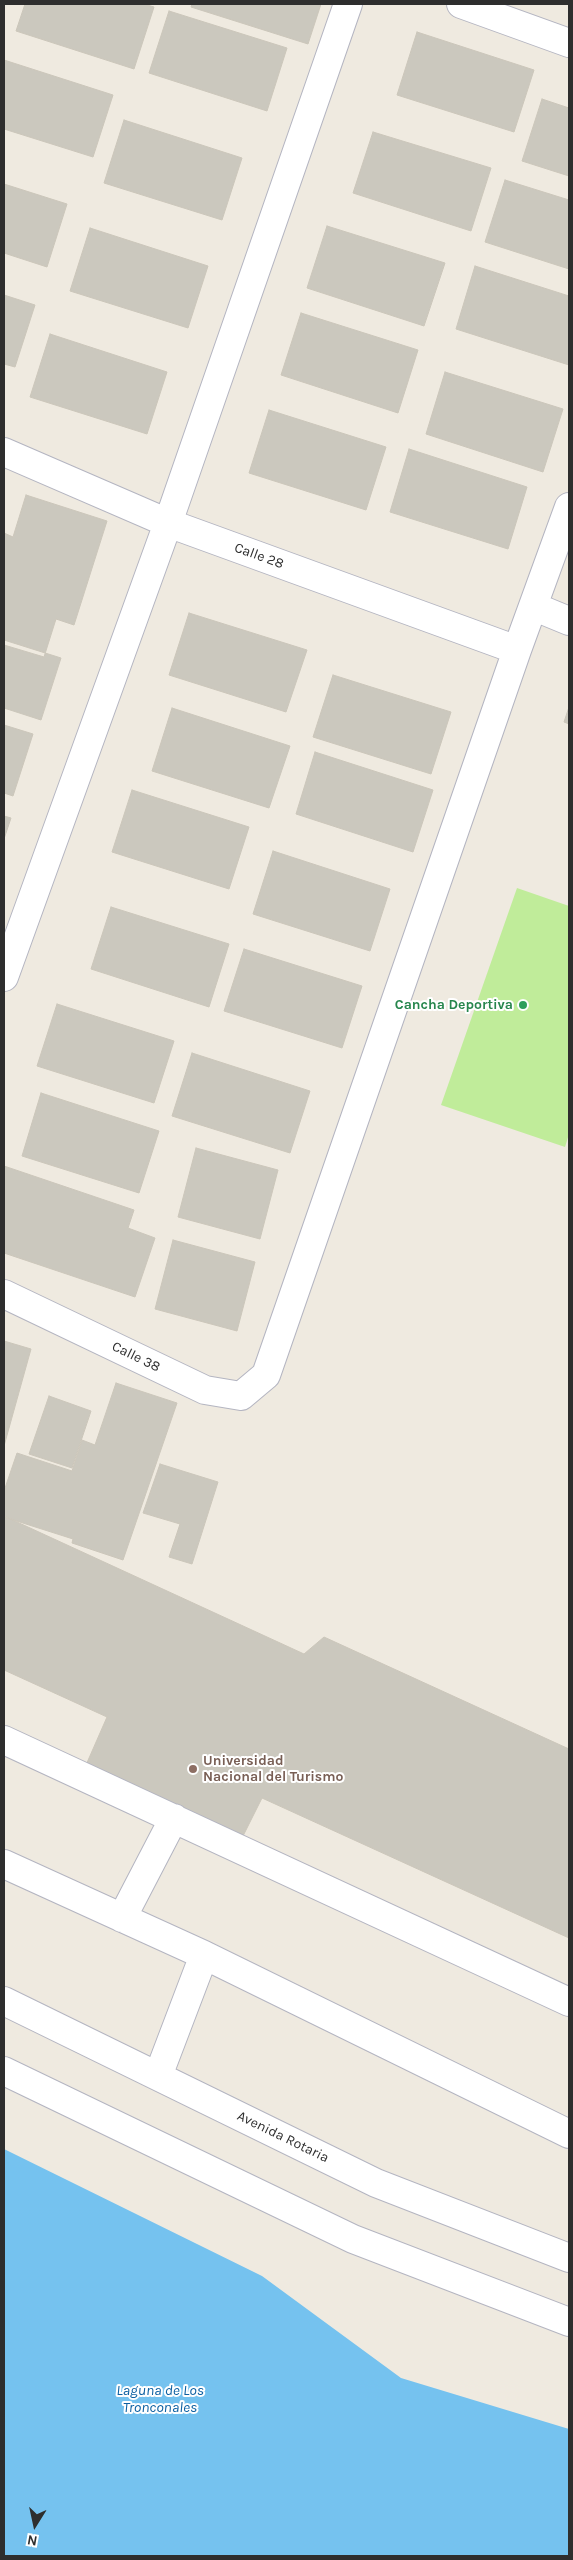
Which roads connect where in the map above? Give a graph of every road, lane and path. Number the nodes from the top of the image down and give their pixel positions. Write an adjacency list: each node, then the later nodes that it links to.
1 (348, 4): 5 (street)
2 (461, 4): 3 (street)
3 (569, 43)
4 (4, 452): 5 (street, Calle 28)
5 (168, 523): 9 (street, Calle 28); 10 (street)
6 (567, 523): 7 (street)
7 (534, 607): 8 (street); 9 (street)
8 (569, 621)
9 (517, 650): 11 (street, Calle 38)
10 (4, 977)
11 (4, 1294)
12 (4, 1740): 13 (street)
13 (174, 1818): 15 (street); 18 (street)
14 (4, 1864): 15 (street)
15 (122, 1918): 16 (street)
16 (204, 1955): 20 (street); 21 (street)
17 (4, 2001): 20 (street, Avenida Rotaria)
18 (569, 2002)
19 (4, 2071): 23 (street)
20 (158, 2076): 22 (street, Avenida Rotaria)
21 (569, 2134)
22 (569, 2258)
23 (569, 2322)

